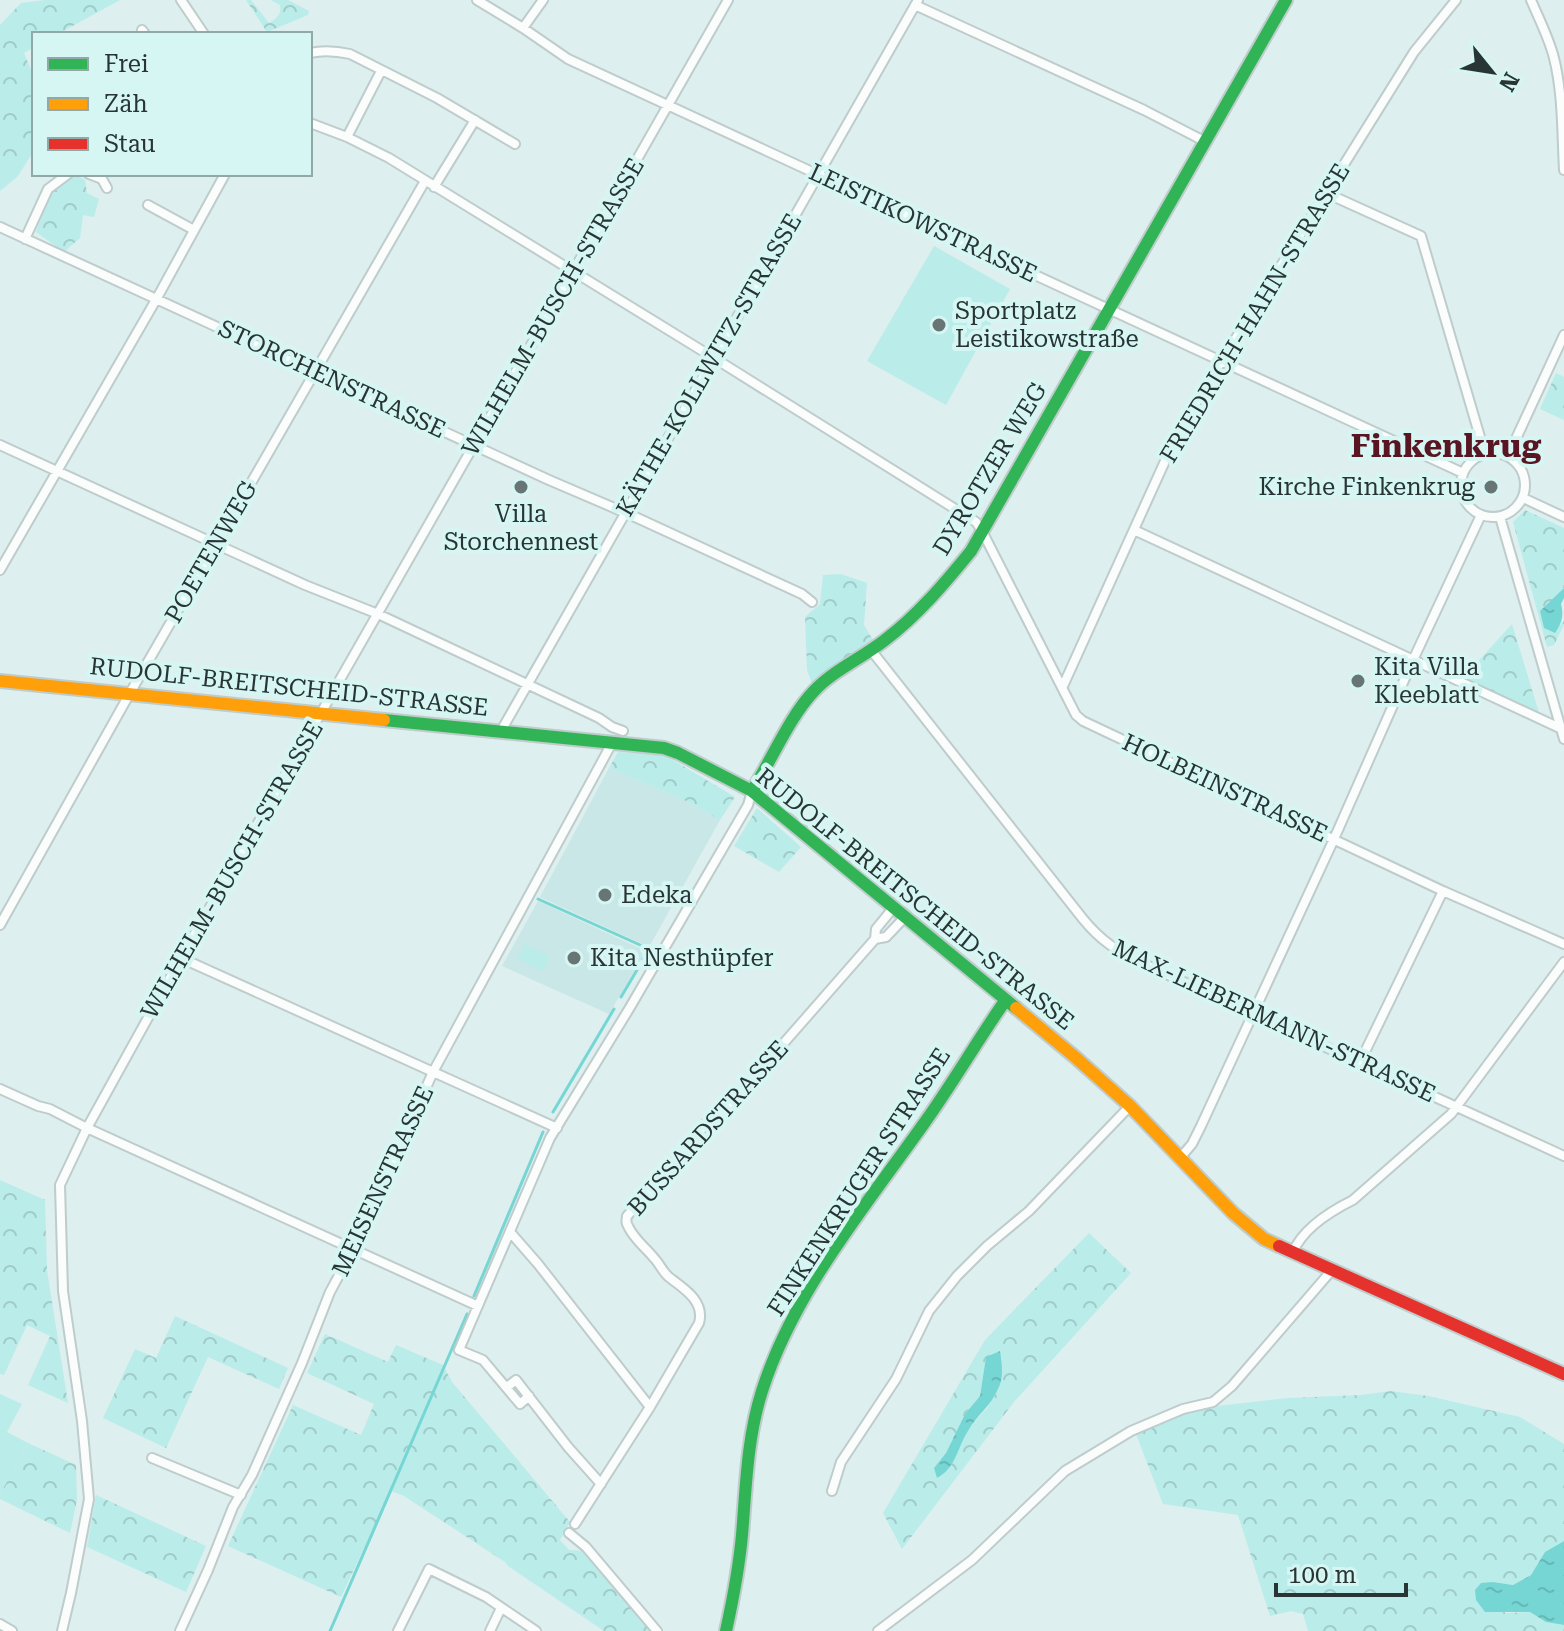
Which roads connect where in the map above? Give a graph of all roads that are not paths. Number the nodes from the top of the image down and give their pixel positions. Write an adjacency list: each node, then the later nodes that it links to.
1 (181, 0): 10 (street)
2 (477, 0): 9 (street, LEISTIKOWSTRASSE)
3 (543, 0): 9 (street)
4 (728, 0): 13 (street, WILHELM-BUSCH-STRASSE)
5 (1286, 0): 17 (street, DYROTZER WEG)
6 (1456, 0): 27 (street, FRIEDRICH-HAHN-STRASSE)
7 (1531, 0): 19 (street)
8 (916, 2): 17 (street); 20 (street, KÄTHE-KOLLWITZ-STRASSE)
9 (523, 28): 13 (street, LEISTIKOWSTRASSE)
10 (203, 32)
11 (312, 53): 12 (street)
12 (381, 71): 14 (street); 16 (street)
13 (668, 105): 20 (street, LEISTIKOWSTRASSE); 32 (street, WILHELM-BUSCH-STRASSE)
14 (475, 120): 18 (street); 25 (street)
15 (312, 124): 16 (street)
16 (347, 137): 24 (street)
17 (1206, 142): 34 (street, DYROTZER WEG)
18 (515, 144)
19 (1564, 170)
20 (818, 174): 34 (street, LEISTIKOWSTRASSE); 36 (street, KÄTHE-KOLLWITZ-STRASSE)
21 (65, 176): 31 (street)
22 (94, 176): 26 (street)
23 (224, 176): 30 (street)
24 (425, 181): 25 (street); 38 (street, POETENWEG)
25 (434, 187): 32 (street)
26 (107, 188)
27 (1326, 193): 37 (street, FRIEDRICH-HAHN-STRASSE); 41 (street)
28 (148, 205): 30 (street)
29 (0, 227): 31 (street, STORCHENSTRASSE)
30 (194, 230): 33 (street)
31 (25, 239): 33 (street, STORCHENSTRASSE)
32 (574, 271): 36 (street); 39 (street, WILHELM-BUSCH-STRASSE)
33 (157, 298): 38 (street, STORCHENSTRASSE); 43 (street)
34 (1109, 309): 37 (street, LEISTIKOWSTRASSE); 51 (street, DYROTZER WEG)
35 (1564, 335): 42 (street)
36 (714, 358): 46 (street, KÄTHE-KOLLWITZ-STRASSE); 51 (street)
37 (1223, 361): 44 (street, LEISTIKOWSTRASSE); 50 (street, FRIEDRICH-HAHN-STRASSE)
38 (315, 372): 39 (street, STORCHENSTRASSE); 52 (street, POETENWEG)
39 (474, 444): 46 (street, STORCHENSTRASSE); 55 (street, WILHELM-BUSCH-STRASSE)
40 (0, 445): 43 (street)
41 (1485, 454): 42 (street); 44 (street)
42 (1508, 456): 45 (street)
43 (57, 471): 52 (street); 53 (street)
44 (1463, 473): 47 (street)
45 (1523, 498): 48 (street); 49 (street)
46 (625, 513): 54 (street, STORCHENSTRASSE); 59 (street, KÄTHE-KOLLWITZ-STRASSE)
47 (1481, 515): 48 (street); 57 (street)
48 (1500, 517): 63 (street)
49 (1564, 517)
50 (1134, 530): 57 (street); 60 (street, FRIEDRICH-HAHN-STRASSE)
51 (982, 531): 56 (street, DYROTZER WEG); 60 (street, HOLBEINSTRASSE)
52 (217, 543): 55 (street); 61 (street, POETENWEG)
53 (0, 570)
54 (812, 602)
55 (378, 614): 59 (street); 62 (street, WILHELM-BUSCH-STRASSE)
56 (871, 650): 68 (street, DYROTZER WEG); 79 (street, MAX-LIEBERMANN-STRASSE)
57 (1413, 660): 63 (street); 69 (street)
58 (0, 681): 61 (street, RUDOLF-BREITSCHEID-STRASSE)
59 (527, 685): 64 (street, KÄTHE-KOLLWITZ-STRASSE); 65 (street)
60 (1063, 686): 69 (street, HOLBEINSTRASSE)
61 (130, 693): 62 (street, RUDOLF-BREITSCHEID-STRASSE); 73 (street, POETENWEG)
62 (321, 714): 64 (street, RUDOLF-BREITSCHEID-STRASSE); 76 (street, WILHELM-BUSCH-STRASSE)
63 (1563, 729): 66 (street)
64 (501, 731): 67 (street, RUDOLF-BREITSCHEID-STRASSE)
65 (623, 731)
66 (1564, 739)
67 (612, 743): 68 (street, RUDOLF-BREITSCHEID-STRASSE); 81 (street, MEISENSTRASSE)
68 (752, 791): 71 (street, RUDOLF-BREITSCHEID-STRASSE); 86 (street)
69 (1334, 839): 70 (street, HOLBEINSTRASSE); 79 (street)
70 (1443, 891): 75 (street, HOLBEINSTRASSE); 80 (street)
71 (894, 907): 72 (street, RUDOLF-BREITSCHEID-STRASSE); 74 (street, BUSSARDSTRASSE)
72 (905, 917): 74 (street, BUSSARDSTRASSE); 78 (street, RUDOLF-BREITSCHEID-STRASSE)
73 (0, 925)
74 (875, 939): 95 (street, BUSSARDSTRASSE)
75 (1564, 944)
76 (181, 958): 81 (street); 85 (street, WILHELM-BUSCH-STRASSE)
77 (1564, 962): 84 (street)
78 (1005, 1001): 83 (street, RUDOLF-BREITSCHEID-STRASSE); 111 (street, FINKENKRUGER STRASSE)
79 (1252, 1013): 80 (street, MAX-LIEBERMANN-STRASSE); 88 (street)
80 (1360, 1062): 84 (street, MAX-LIEBERMANN-STRASSE)
81 (433, 1072): 86 (street); 90 (street, MEISENSTRASSE)
82 (0, 1089): 85 (street)
83 (1130, 1106): 88 (street, RUDOLF-BREITSCHEID-STRASSE); 98 (street)
84 (1456, 1107): 87 (street, MAX-LIEBERMANN-STRASSE); 91 (street)
85 (87, 1128): 90 (street); 105 (street, WILHELM-BUSCH-STRASSE)
86 (557, 1128): 89 (street)
87 (1564, 1156)
88 (1180, 1158): 91 (street, RUDOLF-BREITSCHEID-STRASSE)
89 (510, 1232): 93 (street); 95 (street)
90 (352, 1250): 93 (street); 99 (street, MEISENSTRASSE)
91 (1293, 1252): 92 (street, RUDOLF-BREITSCHEID-STRASSE)
92 (1332, 1270): 94 (street, RUDOLF-BREITSCHEID-STRASSE); 112 (street)
93 (478, 1306): 97 (street)
94 (1564, 1374)
95 (650, 1407): 97 (street, BUSSARDSTRASSE)
96 (152, 1458): 99 (street)
97 (601, 1484): 100 (street, BUSSARDSTRASSE)
98 (832, 1491)
99 (241, 1495): 106 (street, MEISENSTRASSE)
100 (575, 1524)
101 (569, 1533): 110 (street)
102 (501, 1608): 107 (street); 108 (street); 109 (street)
103 (0, 1624): 104 (street)
104 (12, 1631)
105 (62, 1631)
106 (180, 1631)
107 (398, 1631)
108 (490, 1631)
109 (536, 1631)
110 (657, 1631)
111 (726, 1631)
112 (878, 1631)

